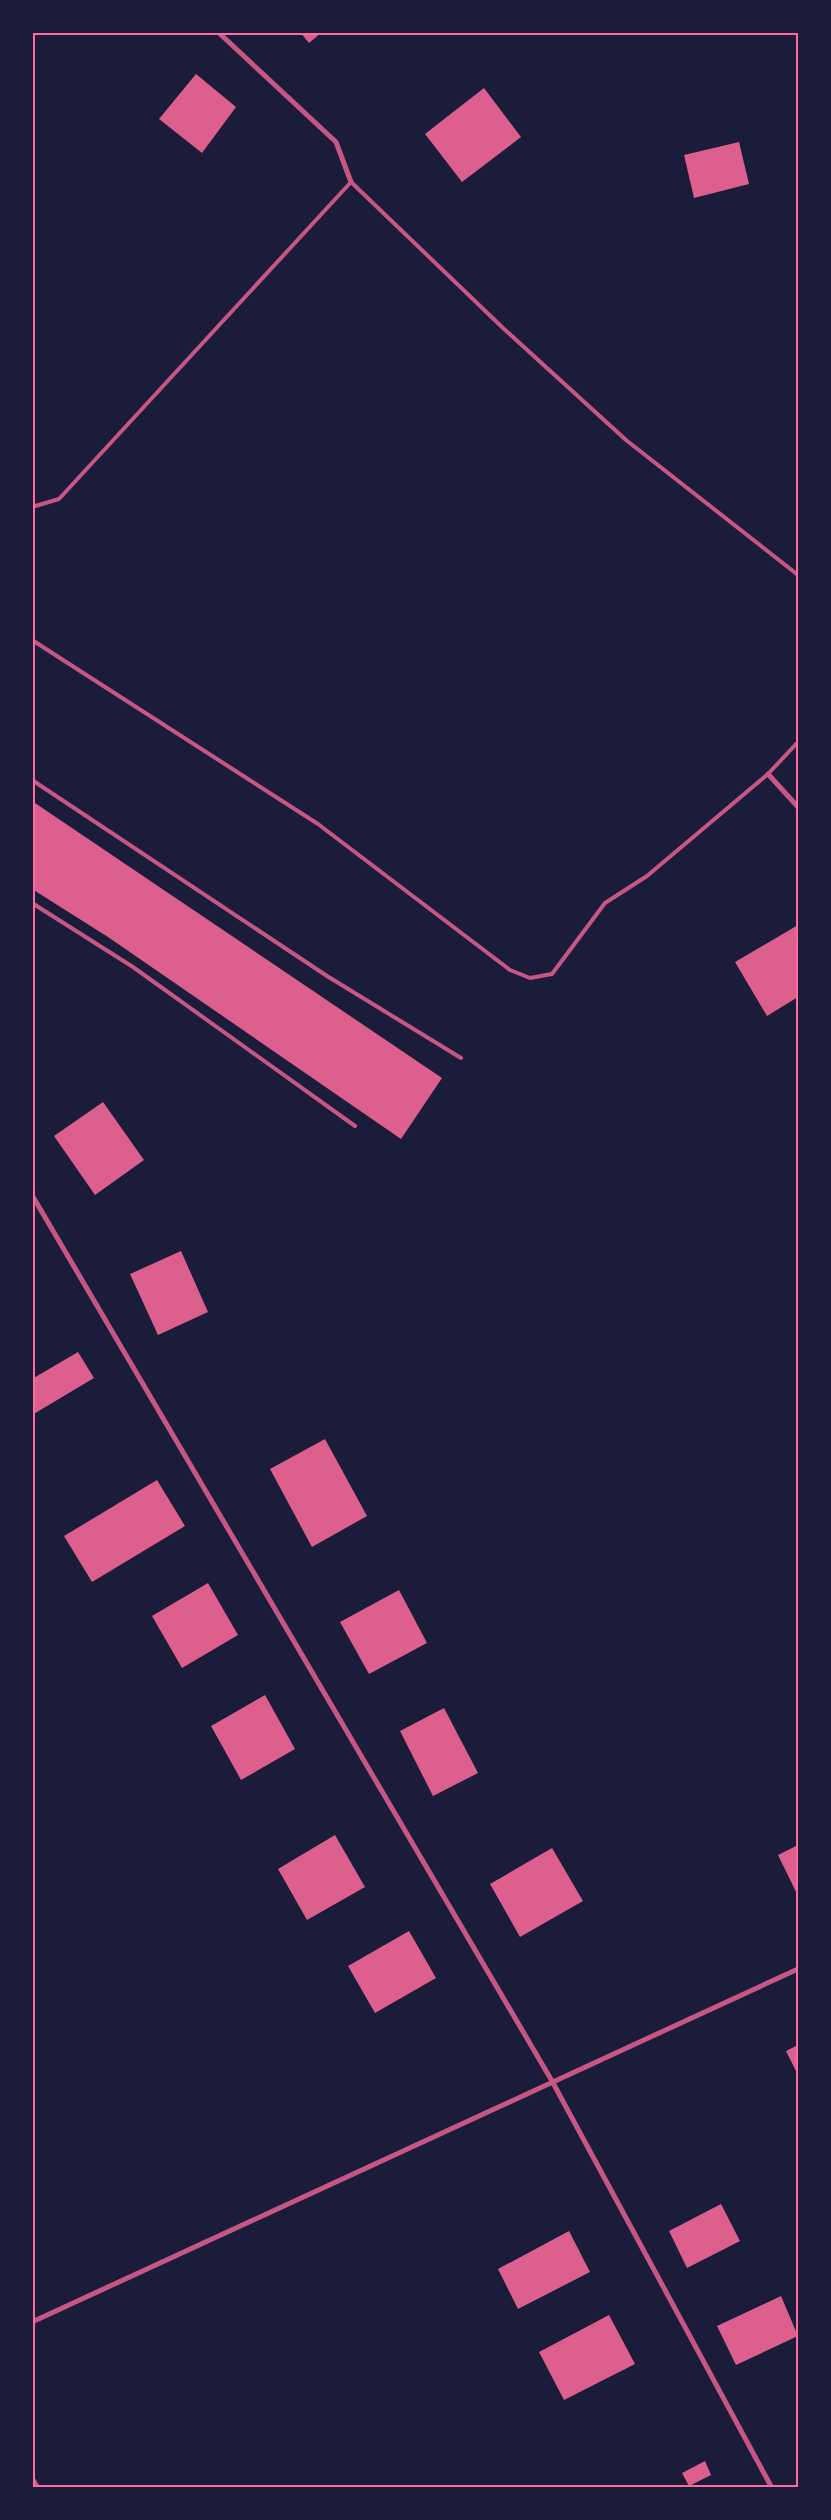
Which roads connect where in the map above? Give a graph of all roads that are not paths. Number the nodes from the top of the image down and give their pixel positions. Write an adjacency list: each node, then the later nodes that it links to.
1 (218, 32): 2 (street)
2 (351, 182): 3 (lane); 4 (lane)
3 (32, 507)
4 (798, 575)
5 (32, 640): 7 (lane)
6 (798, 742): 7 (lane)
7 (768, 774): 9 (street)
8 (32, 780): 11 (lane)
9 (798, 807)
10 (32, 904): 12 (lane)
11 (461, 1058)
12 (355, 1126)
13 (32, 1195): 15 (street)
14 (798, 1969): 15 (street)
15 (552, 2081): 16 (street); 19 (street)
16 (32, 2322)
17 (32, 2478): 18 (street)
18 (38, 2488)
19 (772, 2488)

